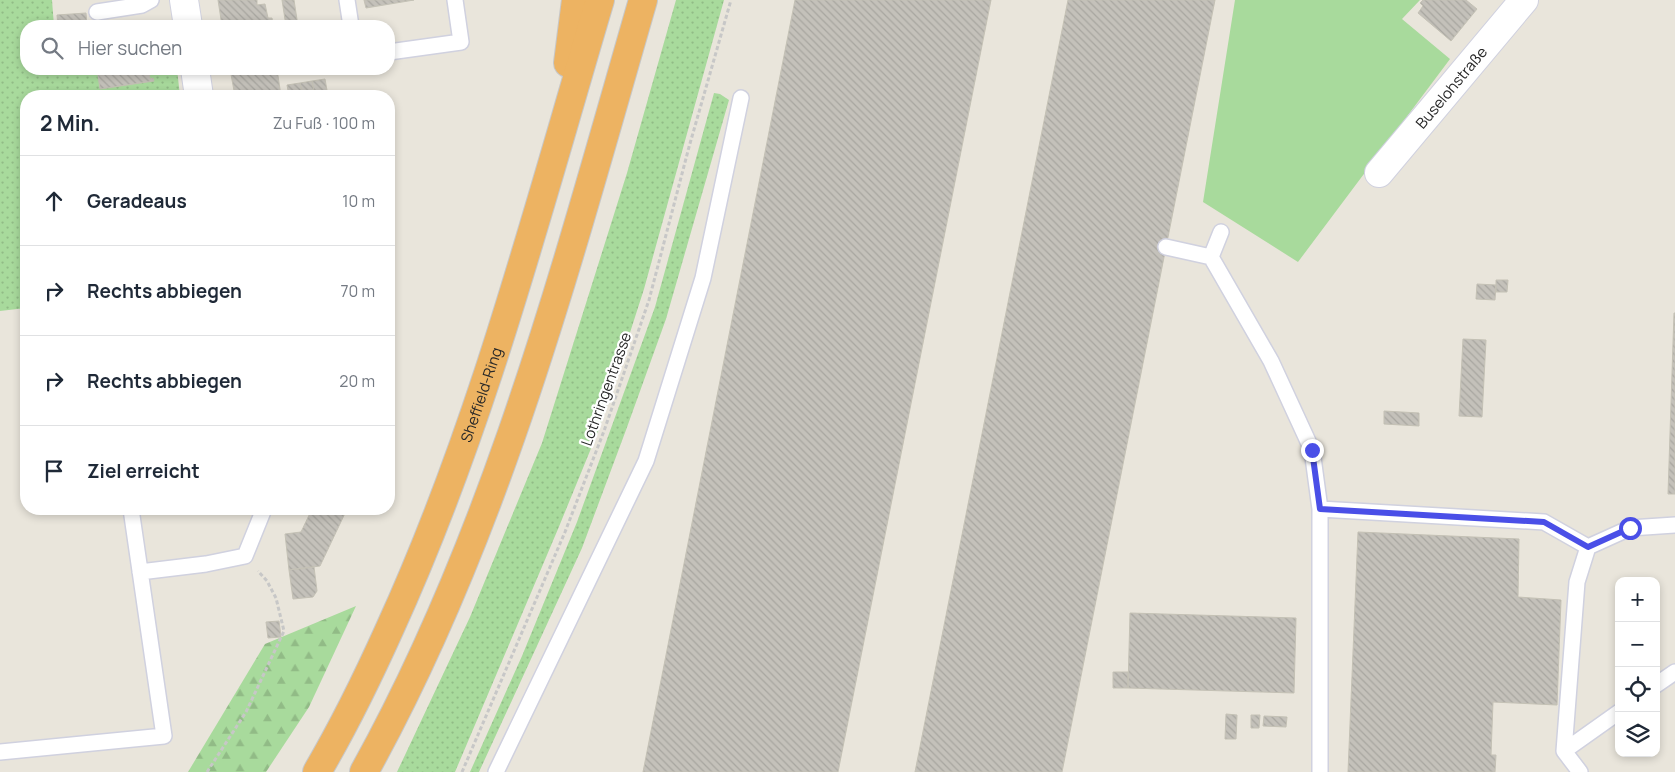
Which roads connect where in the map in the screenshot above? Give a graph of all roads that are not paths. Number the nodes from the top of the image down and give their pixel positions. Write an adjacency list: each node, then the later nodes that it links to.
1 (151, 0): 9 (lane)
2 (184, 0): 10 (street)
3 (347, 0): 11 (lane)
4 (455, 0): 12 (lane)
5 (576, 0): 16 (highway)
6 (600, 0): 16 (highway, Sheffield-Ring)
7 (643, 0): 33 (highway)
8 (1524, 0): 17 (street, Buselohstraße)
9 (96, 12)
10 (187, 20)
11 (350, 20)
12 (395, 51)
13 (196, 75): 14 (street)
14 (198, 90)
15 (741, 98): 34 (lane)
16 (558, 144): 32 (highway, Sheffield-Ring)
17 (1379, 173)
18 (1221, 232): 20 (lane)
19 (1166, 246): 20 (lane)
20 (1212, 257): 21 (lane)
21 (1320, 509): 25 (lane); 35 (lane)
22 (132, 515): 26 (lane)
23 (261, 515): 26 (lane)
24 (1675, 525): 25 (lane)
25 (1588, 547): 30 (lane)
26 (140, 572): 31 (lane)
27 (1675, 672): 28 (lane)
28 (1660, 683)
29 (1615, 715): 30 (lane)
30 (1564, 751): 36 (lane)
31 (0, 752)
32 (317, 772)
33 (364, 772)
34 (496, 772)
35 (1320, 772)
36 (1580, 772)

